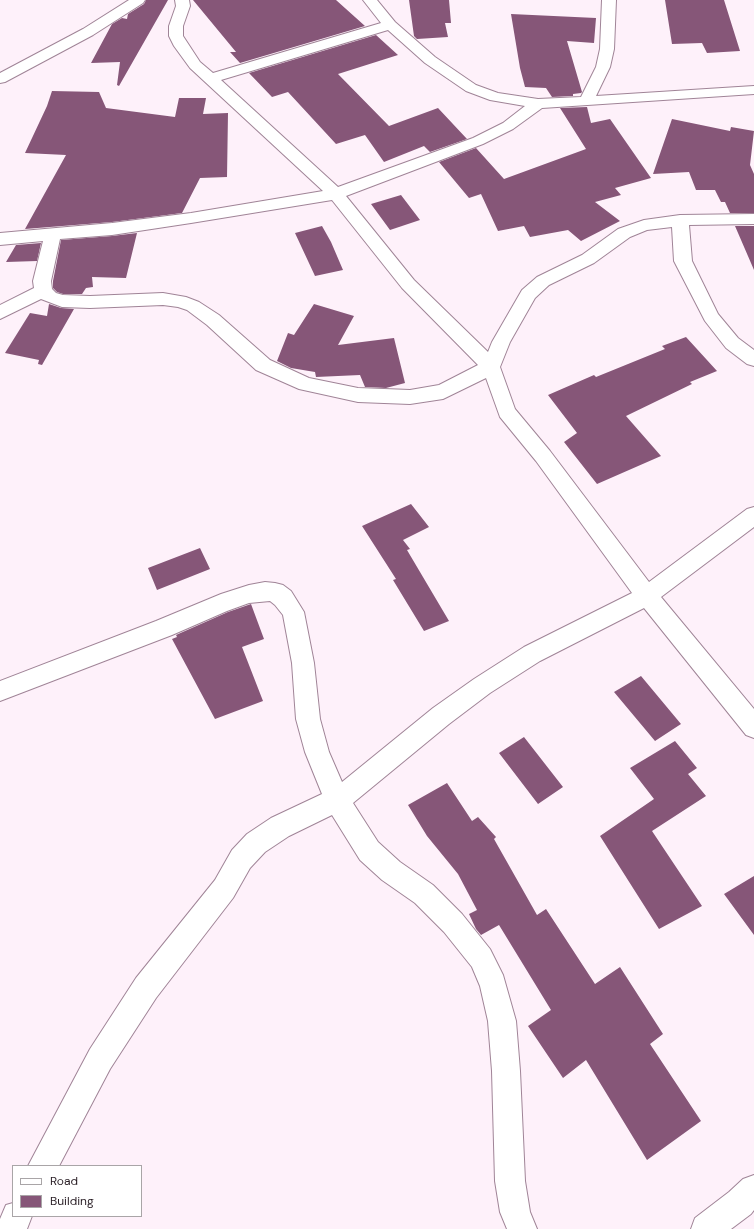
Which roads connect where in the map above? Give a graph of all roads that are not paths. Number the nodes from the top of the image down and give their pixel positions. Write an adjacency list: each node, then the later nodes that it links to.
1 (138, 0): 7 (street)
2 (182, 0): 6 (street)
3 (370, 0): 5 (street)
4 (609, 0): 9 (street)
5 (390, 25): 6 (street); 10 (street)
6 (210, 79): 11 (street)
7 (0, 80)
8 (754, 90): 9 (street)
9 (586, 102): 10 (street)
10 (538, 104): 11 (street)
11 (336, 194): 14 (street); 19 (street)
12 (754, 219): 13 (street)
13 (680, 220): 18 (street); 19 (street)
14 (53, 234): 15 (street); 16 (street)
15 (0, 239)
16 (43, 291): 17 (street); 19 (street)
17 (0, 314)
18 (754, 359)
19 (491, 367): 21 (street)
20 (754, 515): 21 (street)
21 (647, 596): 23 (street); 24 (street)
22 (0, 691): 24 (street)
23 (754, 726)
24 (337, 800): 25 (street); 28 (street)
25 (44, 1165)
26 (754, 1190): 30 (street)
27 (17, 1217): 29 (street)
28 (517, 1223)
29 (11, 1229)
30 (706, 1229)

